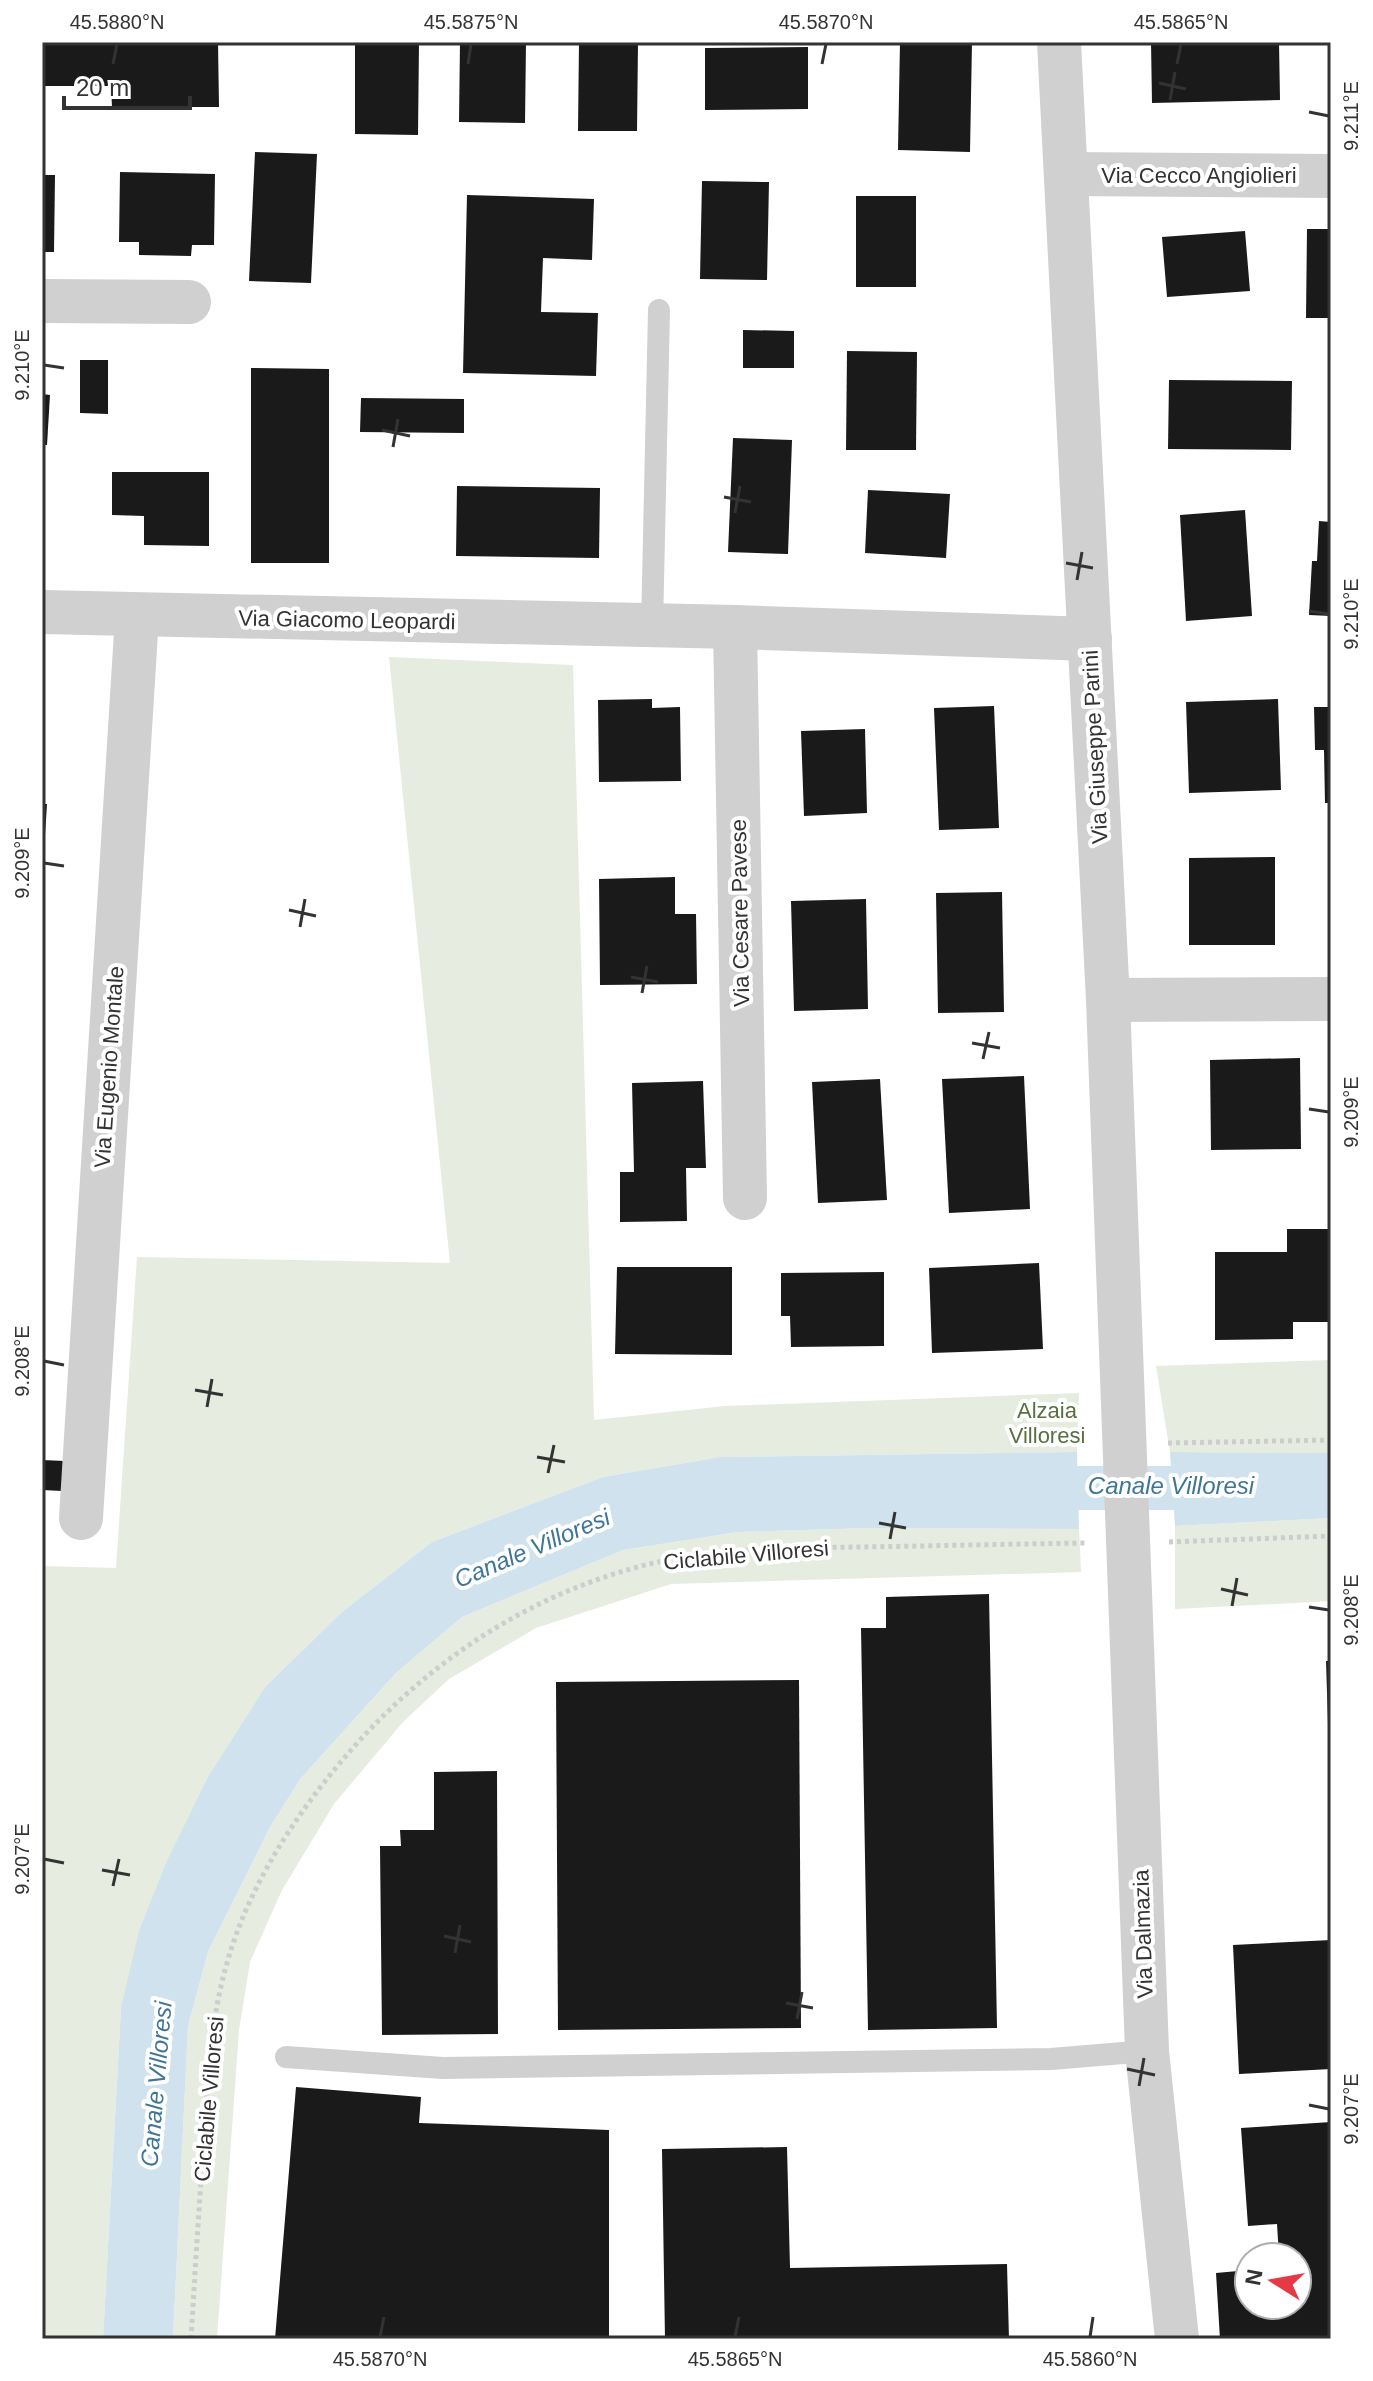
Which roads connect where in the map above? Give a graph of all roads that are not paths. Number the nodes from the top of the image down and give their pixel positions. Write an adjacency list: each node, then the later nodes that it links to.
1 (1059, 42): 2 (street, Via Giuseppe Parini)
2 (1066, 174): 3 (street, Via Cecco Angiolieri); 11 (street, Via Giuseppe Parini)
3 (1331, 176)
4 (42, 301): 5 (street)
5 (189, 302)
6 (659, 310): 9 (lane)
7 (42, 612): 8 (street, Via Giacomo Leopardi)
8 (137, 616): 9 (street, Via Giacomo Leopardi); 16 (street, Via Eugenio Montale)
9 (652, 627): 10 (street, Via Giacomo Leopardi)
10 (735, 627): 11 (street, Via Giacomo Leopardi); 14 (street, Via Cesare Pavese)
11 (1090, 639): 13 (street, Via Giuseppe Parini)
12 (1331, 999): 13 (street)
13 (1108, 1000): 15 (street, Via Giuseppe Parini)
14 (745, 1198)
15 (1142, 1447): 17 (street, Via Dalmazia)
16 (81, 1518)
17 (1147, 2051): 18 (lane); 19 (street, Via Dalmazia)
18 (286, 2057)
19 (1177, 2339)

